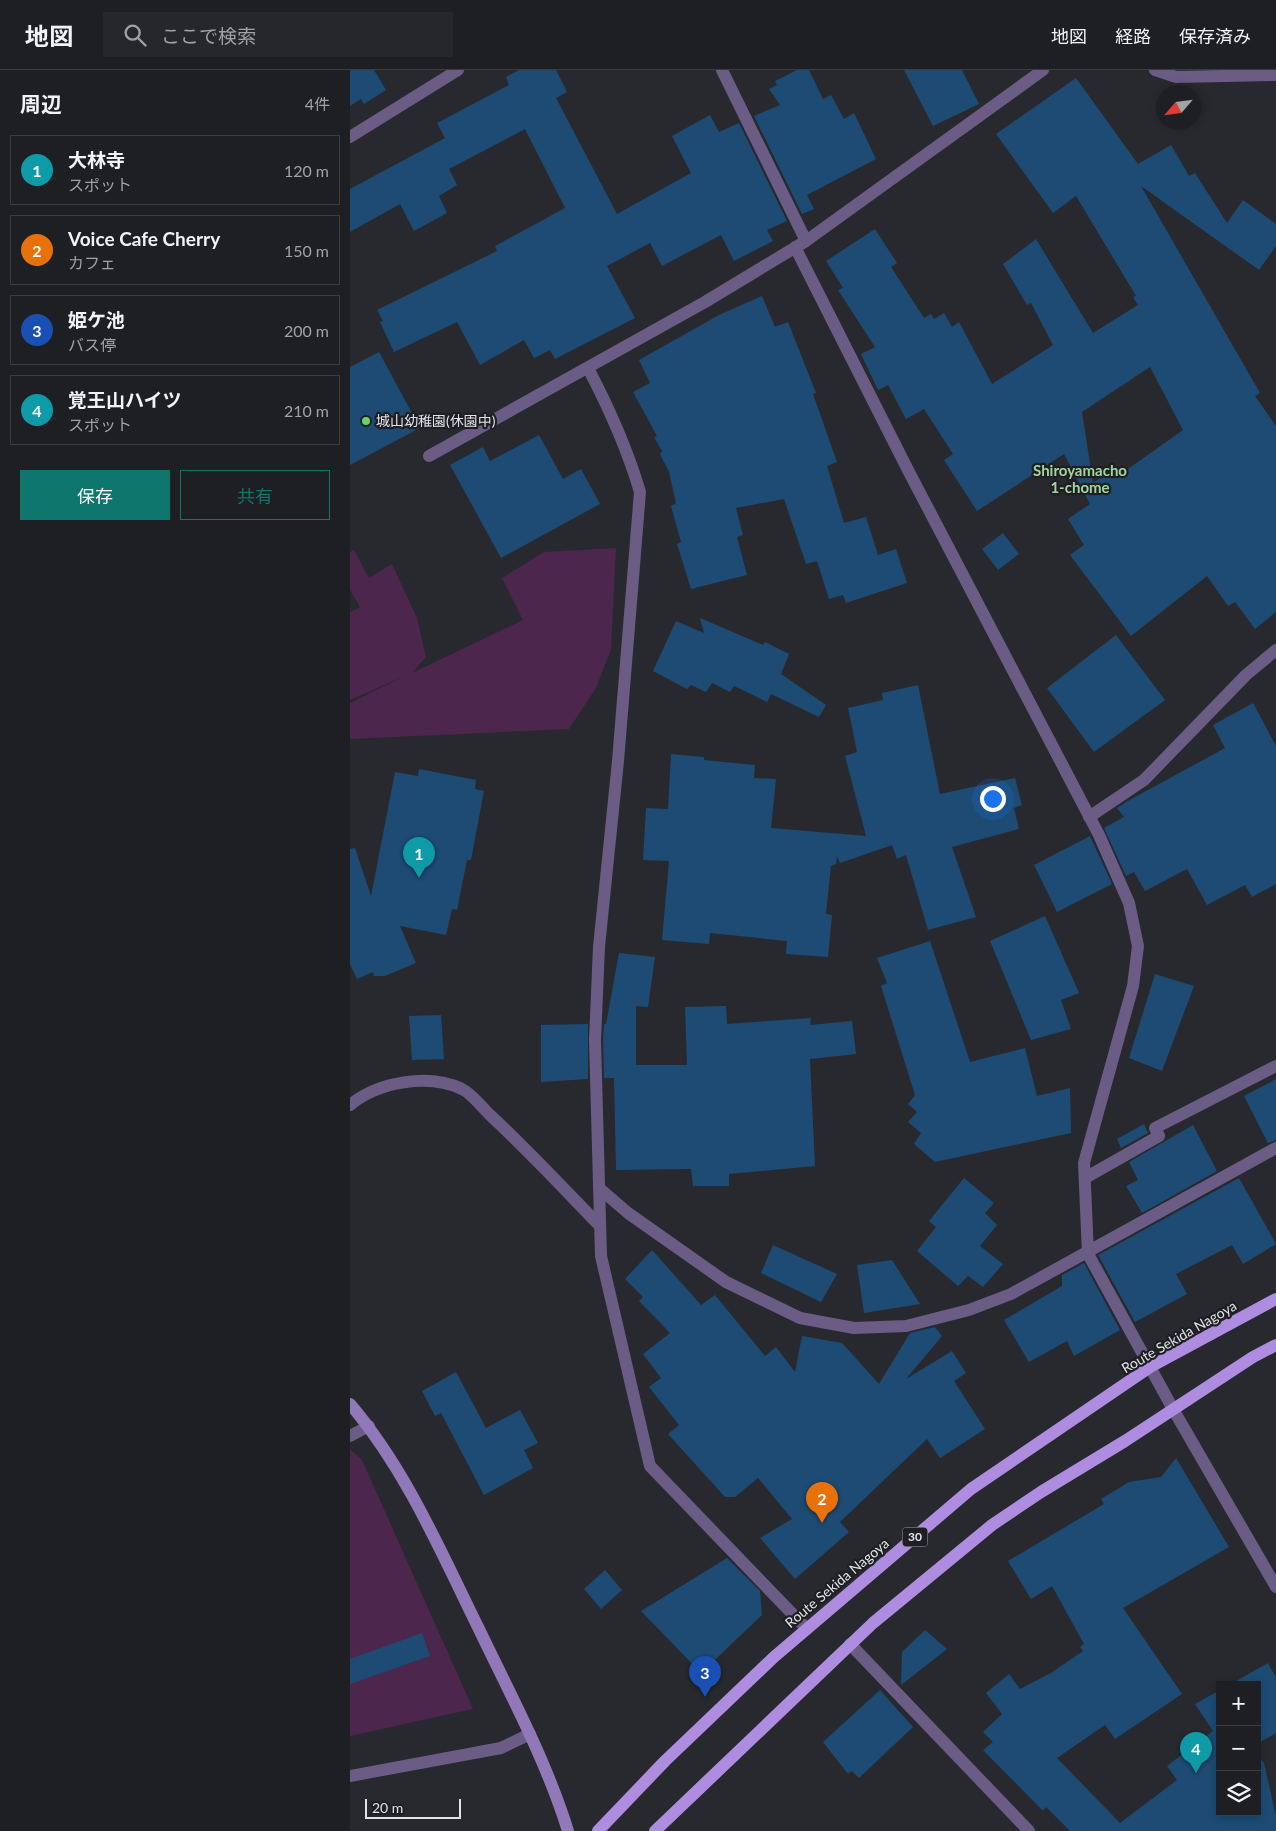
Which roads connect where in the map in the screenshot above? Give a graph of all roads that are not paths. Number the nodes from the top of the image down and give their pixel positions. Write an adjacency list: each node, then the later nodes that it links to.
1 (458, 70): 6 (street)
2 (722, 70): 7 (street)
3 (1043, 70): 7 (street)
4 (1155, 70): 5 (street)
5 (1276, 75)
6 (350, 138)
7 (801, 244): 8 (street); 11 (street)
8 (588, 368): 9 (street); 16 (street)
9 (429, 456)
10 (1276, 650): 11 (street)
11 (1089, 817): 15 (street)
12 (1276, 1066): 15 (street)
13 (351, 1100): 17 (street)
14 (1276, 1148): 18 (street)
15 (1085, 1178): 18 (street)
16 (599, 1188): 17 (street); 18 (street)
17 (600, 1226): 27 (street)
18 (1088, 1254): 21 (street)
19 (1276, 1299): 21 (main road, Route Sekida Nagoya / 30)
20 (1276, 1345): 23 (main road)
21 (1150, 1367): 23 (street); 27 (main road, Route Sekida Nagoya / 30)
22 (350, 1404): 24 (street)
23 (1173, 1409): 26 (street); 28 (main road)
24 (369, 1426): 25 (street); 29 (street)
25 (350, 1436)
26 (1276, 1587)
27 (807, 1629): 32 (main road, Route Sekida Nagoya / 30)
28 (850, 1644): 33 (main road); 34 (street)
29 (530, 1734): 30 (street); 31 (street)
30 (350, 1776)
31 (568, 1831)
32 (598, 1831)
33 (655, 1831)
34 (1029, 1831)

